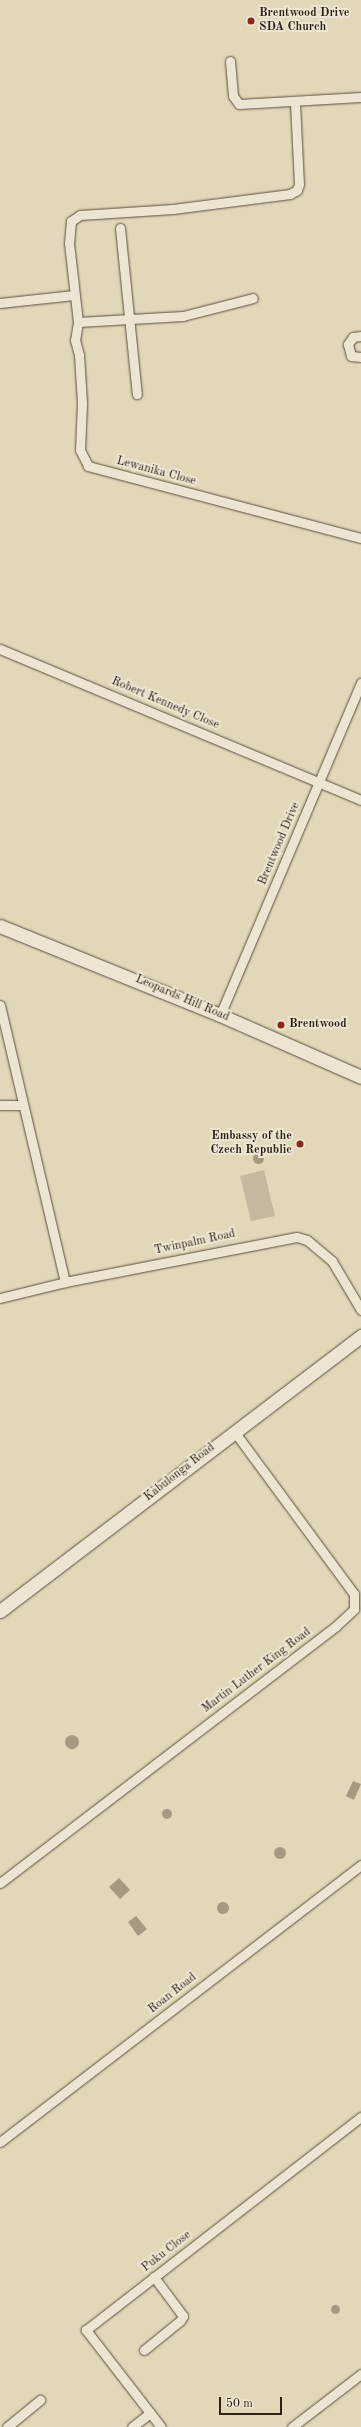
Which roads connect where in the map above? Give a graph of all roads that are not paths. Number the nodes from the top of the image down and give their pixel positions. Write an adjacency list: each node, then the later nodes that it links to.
1 (230, 61): 3 (street)
2 (361, 97): 3 (street)
3 (295, 103): 5 (street, Lewanika Close)
4 (120, 228): 8 (street)
5 (74, 295): 7 (street); 9 (street, Lewanika Close)
6 (253, 298): 8 (street)
7 (0, 303)
8 (129, 319): 9 (street); 12 (street)
9 (78, 322): 13 (street, Lewanika Close)
10 (361, 336): 11 (street)
11 (361, 357)
12 (137, 394)
13 (361, 538)
14 (0, 649): 16 (street, Robert Kennedy Close)
15 (361, 683): 16 (street, Brentwood Drive)
16 (319, 783): 17 (street, Robert Kennedy Close); 20 (street, Brentwood Drive)
17 (361, 800)
18 (0, 926): 20 (main road, Leopards Hill Road)
19 (0, 1005): 23 (street)
20 (220, 1015): 21 (main road, Leopards Hill Road)
21 (361, 1077)
22 (0, 1105): 23 (street)
23 (23, 1105): 24 (street)
24 (65, 1282): 25 (street, Twinpalm Road); 26 (street, Twinpalm Road)
25 (0, 1298)
26 (361, 1310)
27 (361, 1336): 28 (main road, Kabulonga Road)
28 (234, 1431): 29 (main road, Kabulonga Road); 31 (street, Martin Luther King Road)
29 (0, 1610)
30 (361, 1865): 33 (street, Roan Road)
31 (0, 1883)
32 (361, 2117): 34 (street, Puku Close)
33 (0, 2142)
34 (154, 2277): 35 (street); 38 (street, Puku Close)
35 (144, 2350)
36 (361, 2374): 42 (street)
37 (40, 2400): 39 (street)
38 (150, 2413): 40 (street); 41 (street, Puku Close)
39 (7, 2427)
40 (132, 2427)
41 (161, 2427)
42 (292, 2427)

